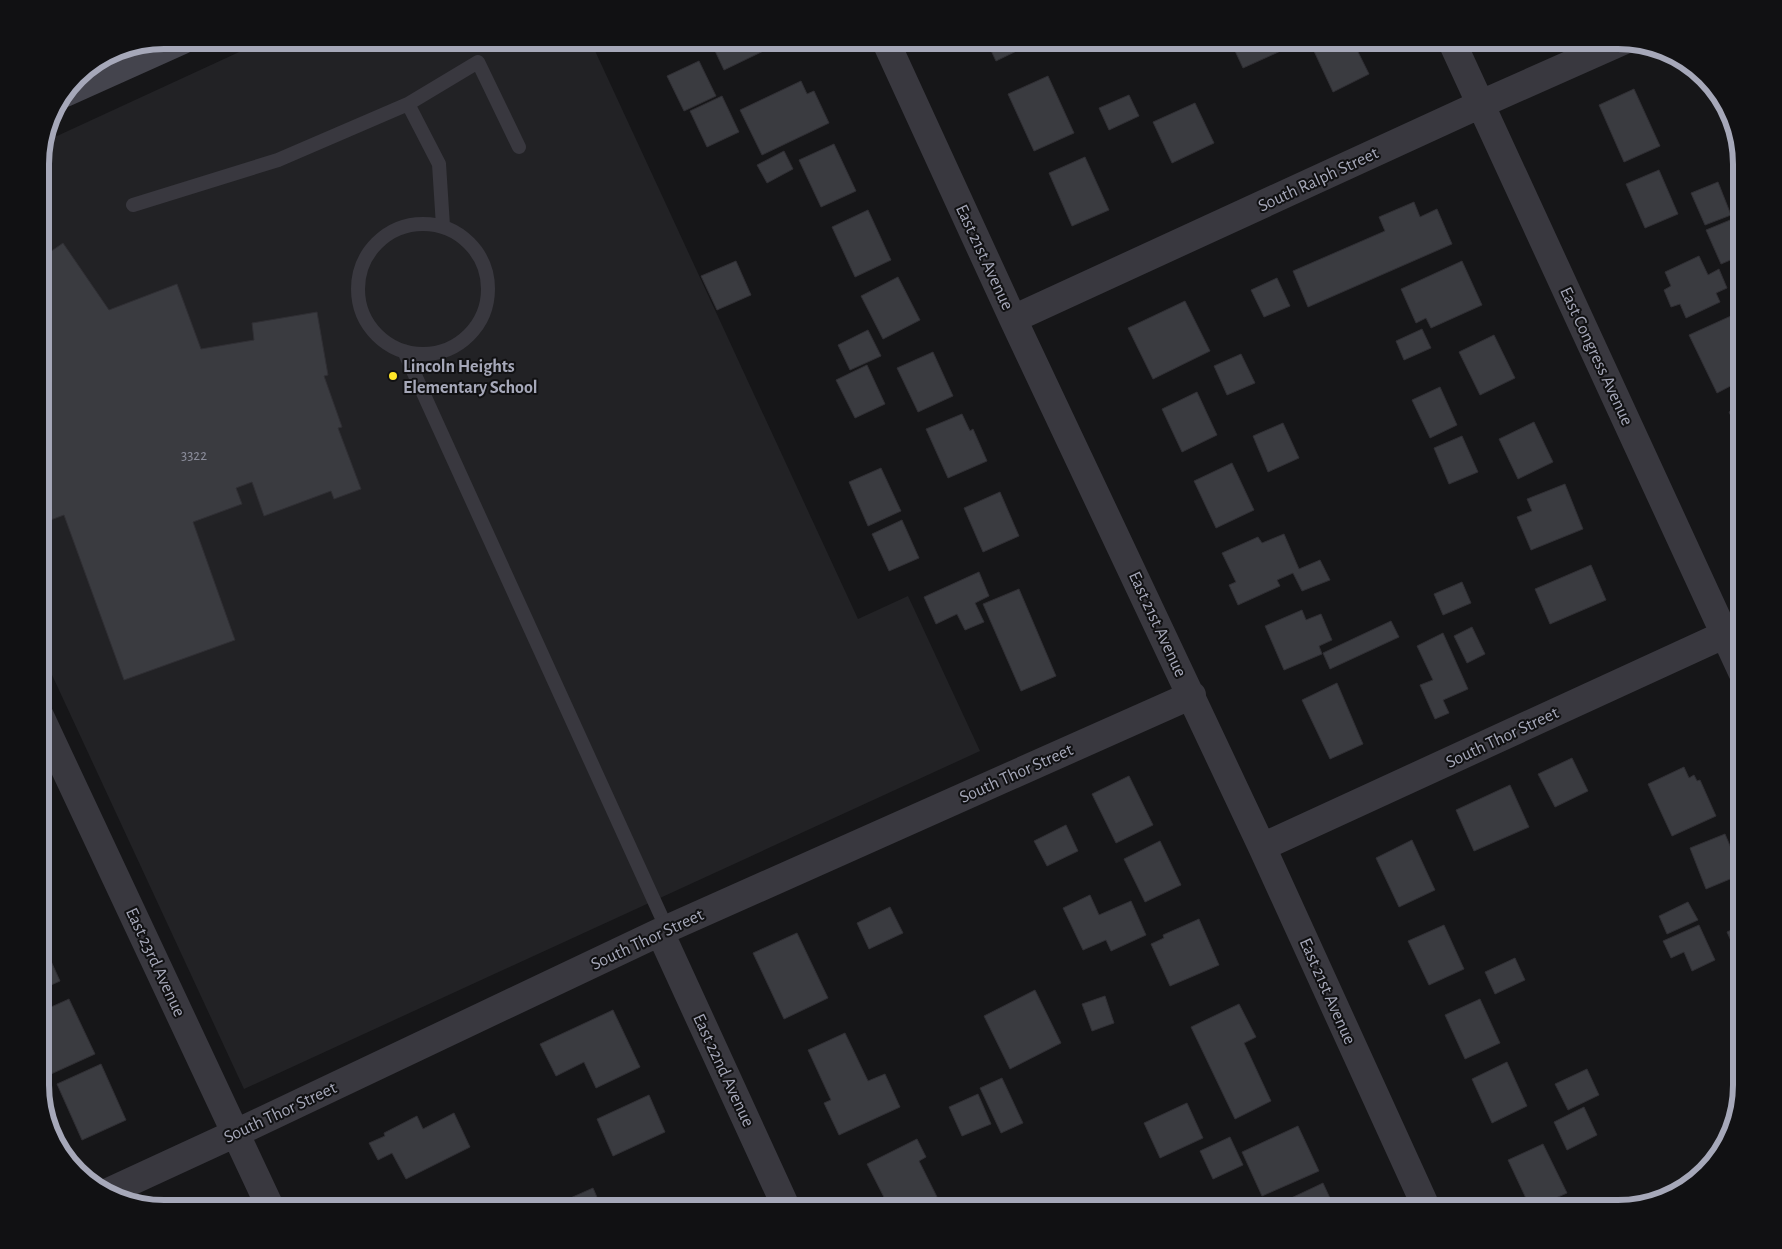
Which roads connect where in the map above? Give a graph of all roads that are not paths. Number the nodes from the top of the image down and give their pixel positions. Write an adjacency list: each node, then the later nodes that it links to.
1 (162, 49): 5 (main road)
2 (889, 49): 11 (street, East 21st Avenue)
3 (1455, 49): 7 (street, East Congress Avenue)
4 (1605, 49): 7 (street, South Ralph Street)
5 (78, 87)
6 (408, 104): 8 (lane); 9 (lane); 10 (lane)
7 (1481, 104): 11 (street, South Ralph Street); 13 (street, East Congress Avenue)
8 (519, 146)
9 (133, 206)
10 (442, 226): 12 (lane); 12 (lane)
11 (1013, 319): 14 (street, East 21st Avenue)
12 (404, 351): 17 (lane)
13 (1733, 631): 16 (street, South Thor Street)
14 (1192, 695): 16 (street, East 21st Avenue); 17 (street, South Thor Street)
15 (49, 735): 18 (street, East 23rd Avenue)
16 (1262, 846): 22 (street, East 21st Avenue)
17 (664, 930): 18 (street, South Thor Street); 21 (street, East 22nd Avenue)
18 (236, 1133): 19 (street, South Thor Street); 20 (street, East 23rd Avenue)
19 (115, 1189)
20 (266, 1200)
21 (783, 1200)
22 (1423, 1200)

